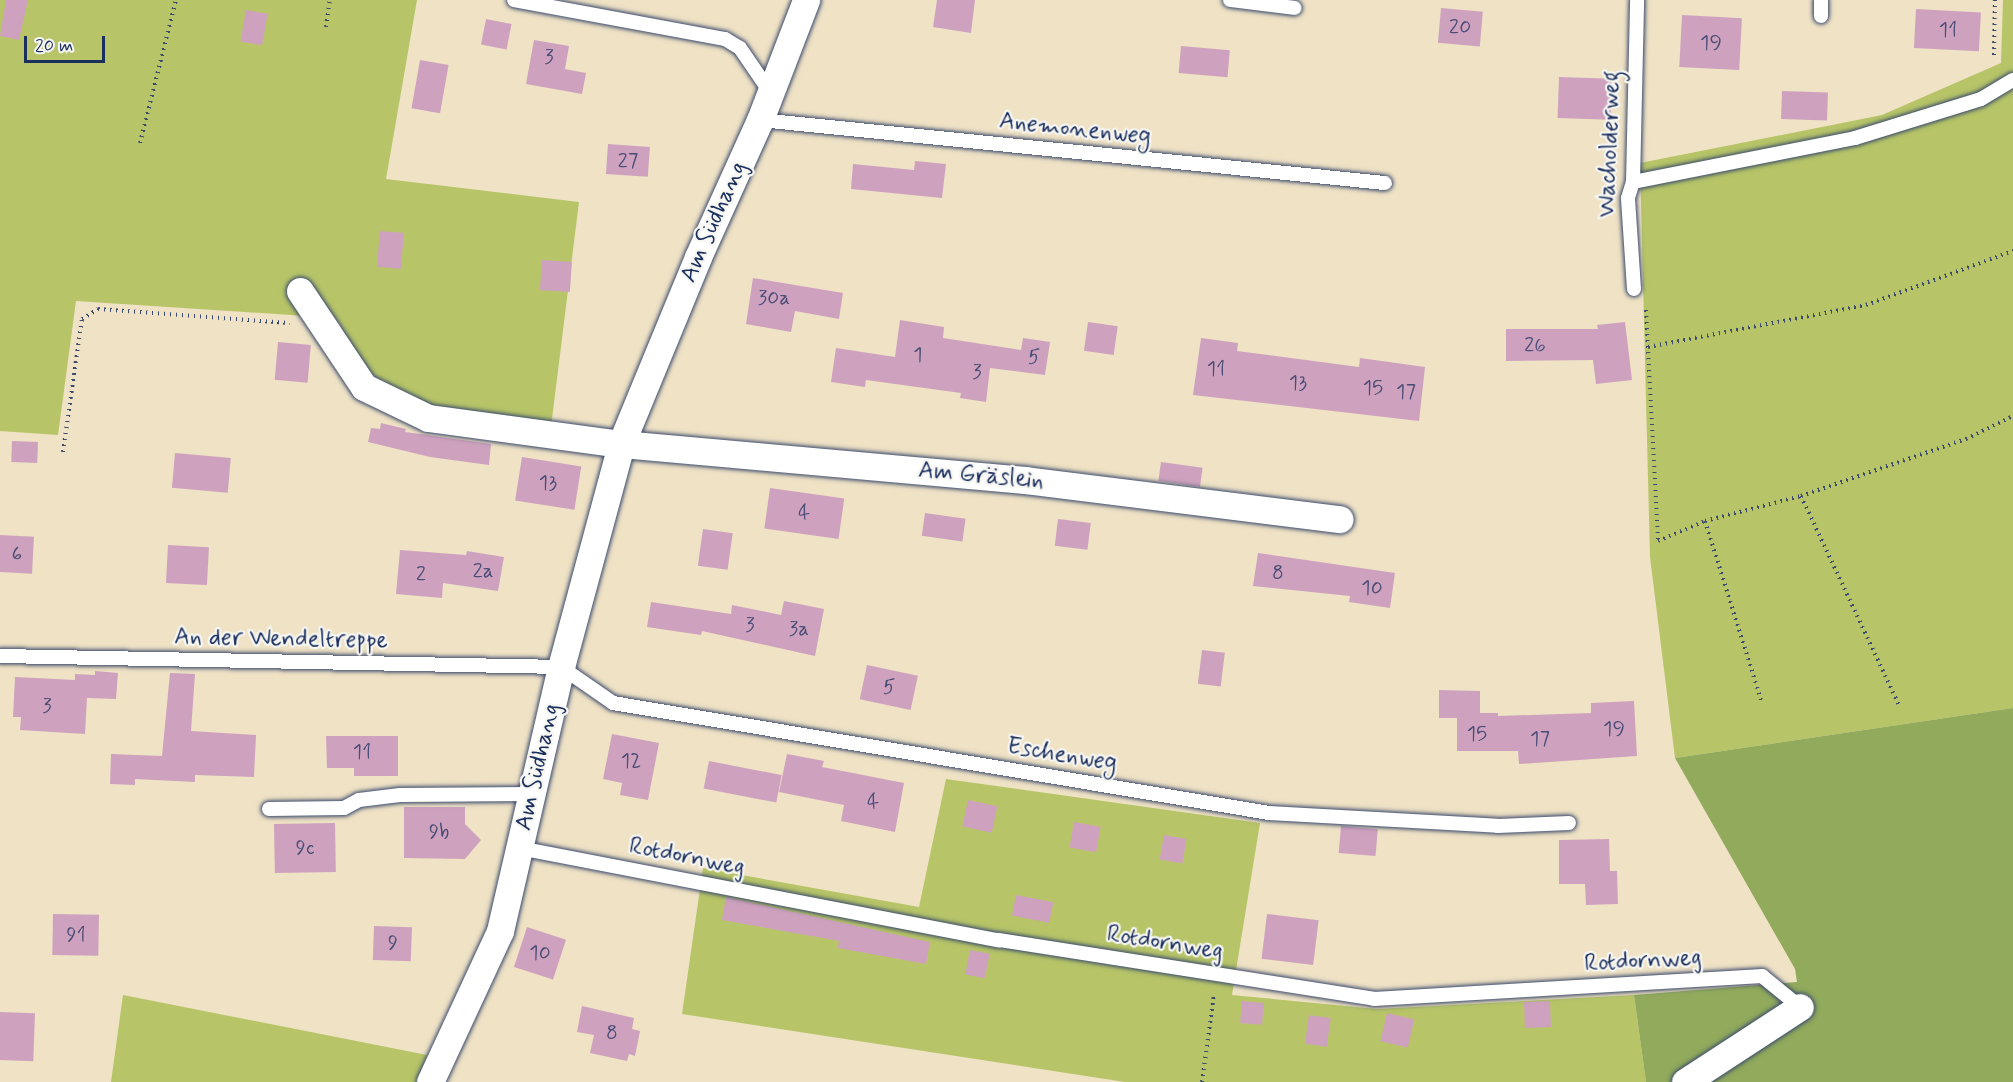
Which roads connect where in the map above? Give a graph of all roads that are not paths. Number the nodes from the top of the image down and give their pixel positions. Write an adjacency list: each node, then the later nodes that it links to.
1 (514, 0): 9 (lane)
2 (806, 0): 9 (street, Am Südhang)
3 (1230, 0): 6 (lane)
4 (1637, 0): 11 (lane, Wacholderweg)
5 (1821, 0): 7 (lane)
6 (1295, 8)
7 (1821, 16)
8 (2013, 80): 11 (lane)
9 (770, 92): 10 (street, Am Südhang)
10 (760, 120): 12 (lane, Anemonenweg); 15 (street, Am Südhang)
11 (1633, 182): 13 (lane, Wacholderweg)
12 (1384, 183)
13 (1634, 289)
14 (300, 291): 15 (street)
15 (621, 444): 16 (street, Am Gräslein); 18 (street, Am Südhang)
16 (1340, 519)
17 (0, 657): 18 (lane, An der Wendeltreppe)
18 (561, 667): 19 (street, Am Südhang); 21 (lane, Eschenweg)
19 (531, 794): 20 (lane); 22 (street, Am Südhang)
20 (269, 809)
21 (1569, 823)
22 (519, 848): 23 (lane, Rotdornweg); 24 (street, Am Südhang)
23 (1800, 1007): 25 (street)
24 (430, 1082)
25 (1685, 1082)

